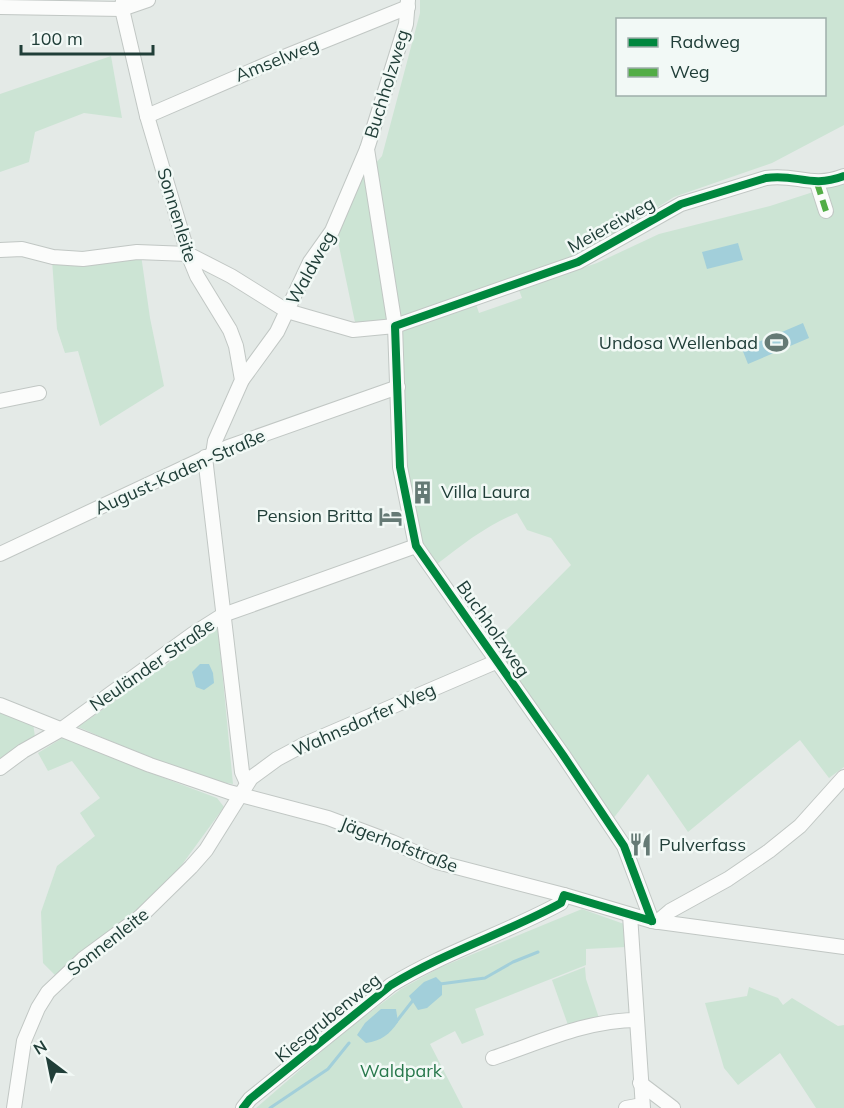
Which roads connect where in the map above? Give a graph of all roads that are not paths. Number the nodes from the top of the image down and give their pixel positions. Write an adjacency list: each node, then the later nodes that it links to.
1 (148, 0): 2 (street)
2 (122, 4): 4 (street); 5 (street, Sonnenleite)
3 (408, 4): 5 (street, Amselweg); 6 (street, Buchholzweg)
4 (0, 7)
5 (147, 116): 11 (street, Sonnenleite)
6 (368, 149): 12 (street, Waldweg); 13 (street, Buchholzweg)
7 (844, 176): 8 (street, Meiereiweg)
8 (817, 183): 9 (street); 13 (street, Meiereiweg)
9 (826, 211)
10 (0, 250): 11 (street)
11 (188, 254): 12 (street, Meiereiweg); 14 (street, Sonnenleite)
12 (287, 311): 13 (street, Meiereiweg); 14 (street, Waldweg)
13 (394, 326): 15 (street, Buchholzweg)
14 (242, 380): 18 (street)
15 (398, 387): 18 (street, August-Kaden-Straße); 19 (street, Buchholzweg)
16 (39, 393): 17 (street)
17 (0, 401)
18 (209, 455): 20 (street, August-Kaden-Straße); 21 (street)
19 (416, 546): 21 (street, Neuländer Straße); 22 (street, Buchholzweg)
20 (0, 554)
21 (223, 615): 24 (street, Neuländer Straße); 27 (street)
22 (498, 661): 27 (street, Wahnsdorfer Weg); 30 (street, Buchholzweg)
23 (0, 705): 24 (street, Jägerhofstraße)
24 (62, 729): 25 (street, Neuländer Straße); 27 (street, Jägerhofstraße)
25 (0, 768)
26 (844, 777): 30 (street)
27 (244, 788): 28 (street, Jägerhofstraße); 36 (street, Sonnenleite)
28 (564, 895): 29 (street, Jägerhofstraße); 37 (street, Kiesgrubenweg)
29 (630, 915): 30 (street, Jägerhofstraße); 32 (street)
30 (655, 922): 31 (street, Jägerhofstraße)
31 (844, 947)
32 (637, 1020): 33 (street); 34 (street)
33 (493, 1058)
34 (640, 1083): 35 (street); 39 (street)
35 (642, 1107): 38 (street)
36 (14, 1108)
37 (243, 1108)
38 (626, 1108)
39 (673, 1108)

